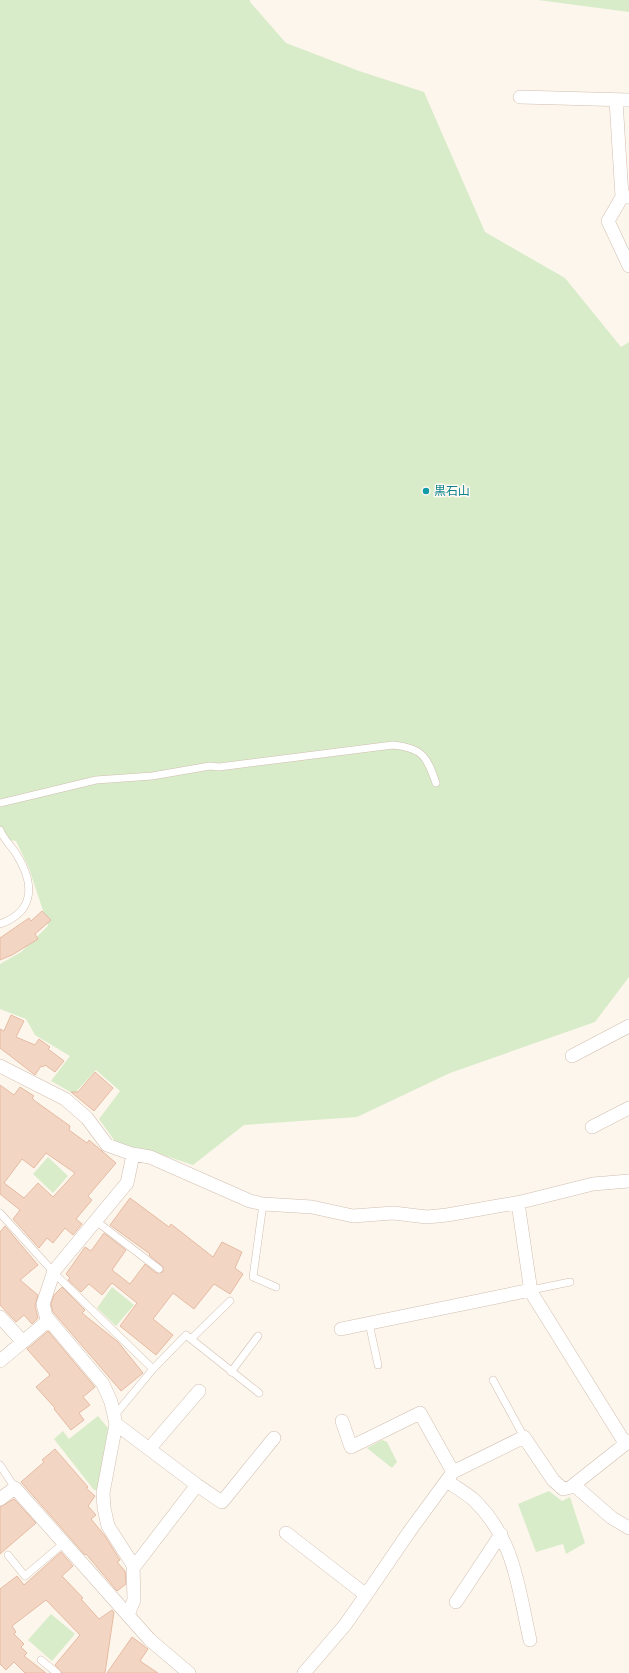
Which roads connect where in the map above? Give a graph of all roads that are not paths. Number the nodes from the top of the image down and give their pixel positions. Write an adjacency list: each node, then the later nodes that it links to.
1 (520, 97): 2 (street)
2 (616, 100): 3 (street); 4 (street)
3 (629, 100)
4 (625, 197): 5 (street)
5 (626, 250): 6 (street)
6 (629, 266)
7 (436, 783): 8 (lane)
8 (0, 803)
9 (0, 830): 10 (lane)
10 (0, 924)
11 (629, 1026): 12 (street)
12 (572, 1056)
13 (0, 1066): 16 (street)
14 (629, 1108): 15 (street)
15 (592, 1127)
16 (133, 1155): 19 (street); 21 (street)
17 (628, 1183): 18 (street)
18 (518, 1203): 19 (street); 26 (street)
19 (263, 1204): 25 (lane)
20 (0, 1213): 23 (lane)
21 (96, 1221): 22 (lane); 23 (street)
22 (159, 1269)
23 (54, 1271): 29 (street); 37 (lane)
24 (570, 1282): 26 (lane)
25 (276, 1287)
26 (531, 1290): 30 (street); 46 (street)
27 (230, 1301): 33 (lane)
28 (0, 1317): 34 (street)
29 (49, 1320): 34 (street); 42 (street)
30 (369, 1324): 31 (street); 36 (lane)
31 (341, 1329)
32 (258, 1336): 38 (lane)
33 (191, 1339): 37 (lane); 38 (lane)
34 (23, 1342): 35 (street)
35 (0, 1360)
36 (378, 1365)
37 (153, 1369): 42 (lane)
38 (230, 1372): 41 (lane)
39 (493, 1380): 44 (lane)
40 (199, 1391): 47 (street)
41 (259, 1393)
42 (115, 1419): 47 (street); 59 (street)
43 (342, 1421): 49 (street)
44 (524, 1437): 49 (street); 51 (street)
45 (274, 1438): 50 (street)
46 (627, 1442): 51 (street)
47 (150, 1449): 50 (street)
48 (0, 1465): 52 (lane)
49 (450, 1476): 56 (street); 60 (street)
50 (197, 1485): 59 (street)
51 (574, 1485): 54 (street)
52 (15, 1488): 53 (street); 57 (street)
53 (0, 1499)
54 (629, 1528)
55 (286, 1533): 60 (street)
56 (501, 1534): 61 (street); 63 (street)
57 (64, 1543): 58 (lane); 62 (street)
58 (8, 1555)
59 (134, 1567): 62 (street)
60 (366, 1595): 68 (street)
61 (456, 1602)
62 (128, 1615): 65 (street)
63 (530, 1640)
64 (41, 1660): 66 (lane)
65 (175, 1668): 67 (street)
66 (57, 1673)
67 (189, 1673)
68 (304, 1673)

